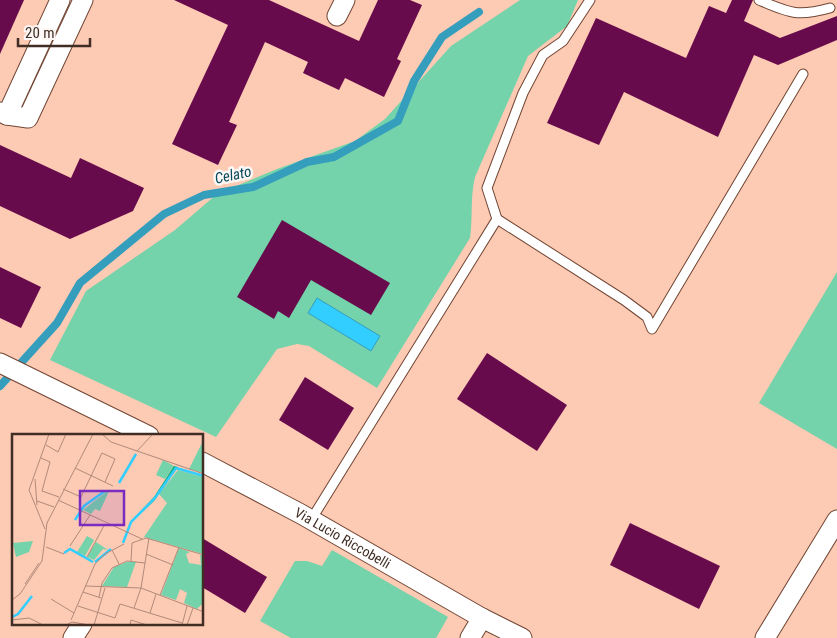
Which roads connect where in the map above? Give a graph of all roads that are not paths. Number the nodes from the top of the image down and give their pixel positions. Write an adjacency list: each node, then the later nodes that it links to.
1 (60, 0): 7 (street)
2 (83, 0): 7 (street)
3 (590, 0): 8 (lane)
4 (759, 0): 5 (lane)
5 (830, 8)
6 (803, 74): 8 (lane)
7 (3, 114)
8 (497, 219): 12 (lane)
9 (0, 363): 10 (street)
10 (145, 434)
11 (204, 463): 12 (street, Via Lucio Riccobelli)
12 (311, 520): 14 (street, Via Lucio Riccobelli)
13 (837, 520): 19 (street)
14 (482, 618): 17 (street); 18 (street, Via Lucio Riccobelli)
15 (81, 626): 16 (street)
16 (73, 638)
17 (470, 638)
18 (522, 638)
19 (766, 638)

